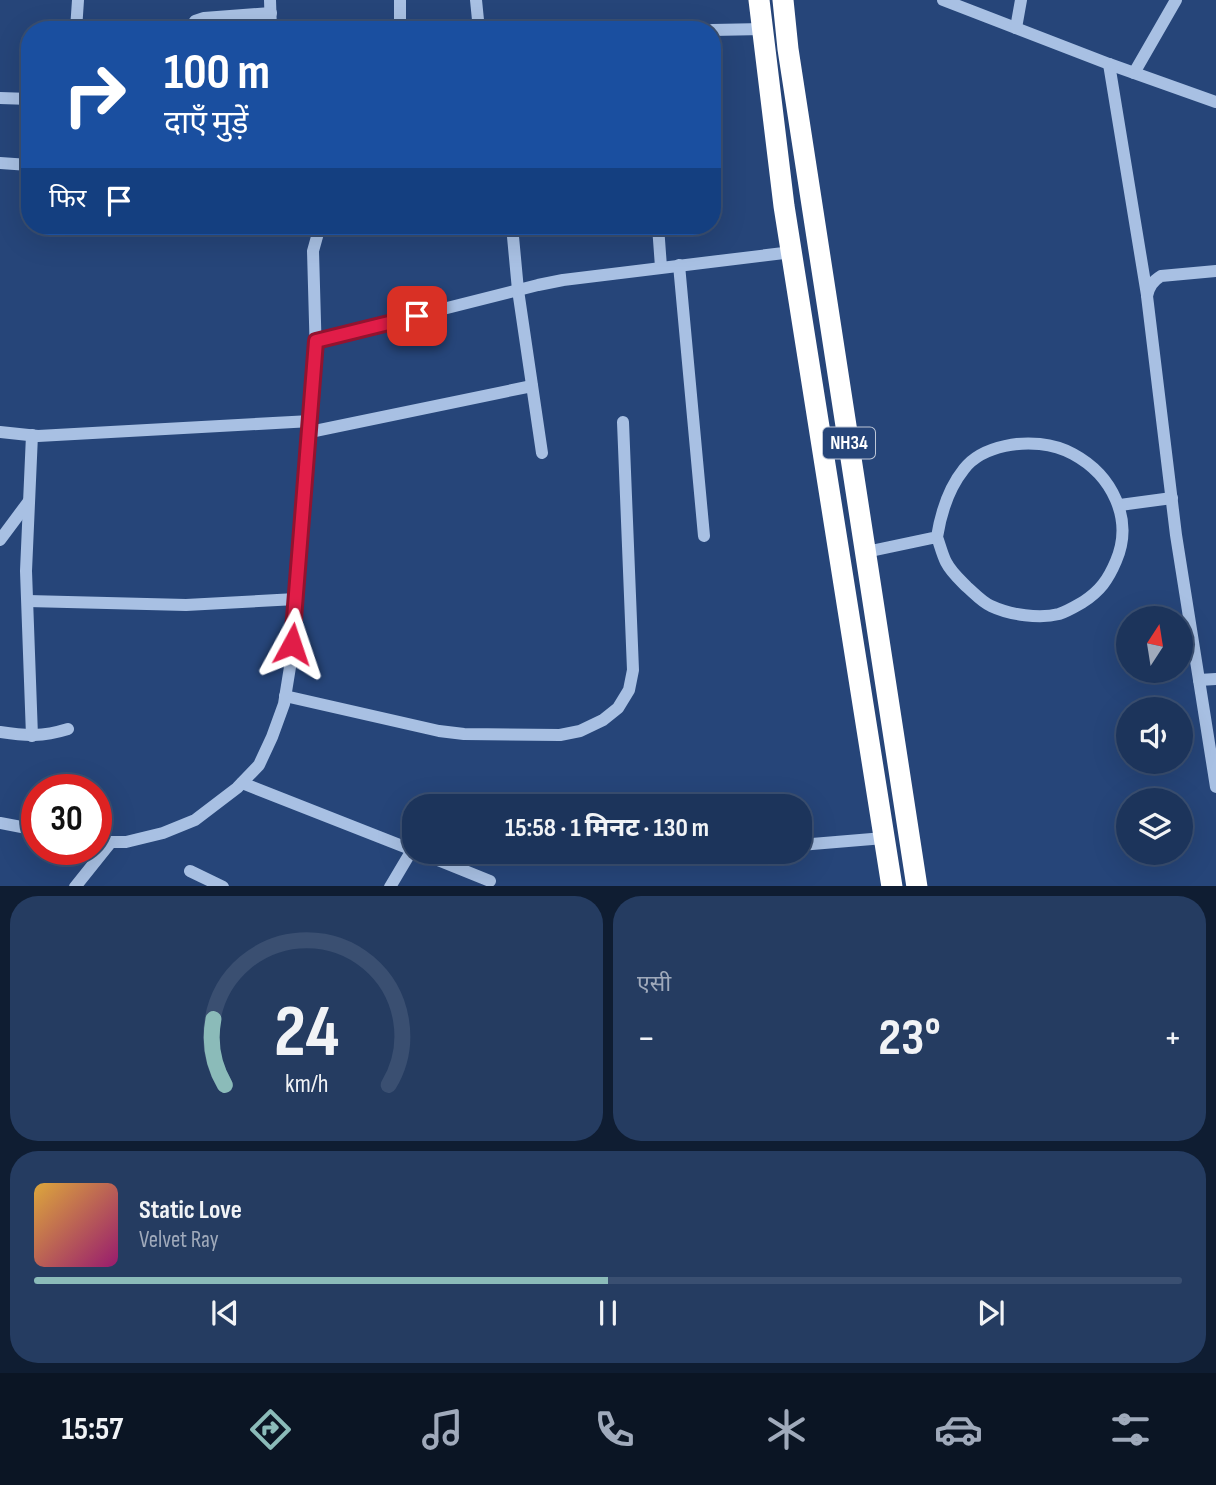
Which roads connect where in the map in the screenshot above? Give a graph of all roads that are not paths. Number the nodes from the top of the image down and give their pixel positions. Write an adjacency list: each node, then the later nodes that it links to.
1 (78, 0): 10 (street)
2 (400, 0): 12 (street)
3 (476, 0): 13 (street)
4 (759, 0): 15 (highway, NH34)
5 (783, 0): 46 (highway, NH34)
6 (943, 0): 14 (street)
7 (1021, 0): 14 (street)
8 (1176, 0): 18 (street)
9 (270, 6): 11 (street)
10 (77, 21)
11 (195, 21)
12 (400, 21)
13 (478, 21)
14 (1016, 28): 17 (street)
15 (763, 29): 16 (street); 27 (highway, NH34)
16 (721, 30)
17 (1109, 64): 18 (street); 32 (street)
18 (1134, 73): 21 (street)
19 (0, 99): 20 (street)
20 (21, 99)
21 (1216, 102)
22 (0, 163): 23 (street)
23 (21, 164)
24 (317, 235): 33 (street)
25 (513, 235): 31 (street)
26 (659, 235): 29 (street)
27 (792, 252): 28 (street); 59 (highway, NH34)
28 (679, 265): 29 (street); 43 (street)
29 (661, 267): 31 (street)
30 (1216, 271): 32 (street)
31 (518, 290): 33 (street); 34 (street)
32 (1147, 296): 40 (street)
33 (316, 341): 36 (street)
34 (532, 386): 36 (street); 39 (street)
35 (623, 422): 51 (street)
36 (310, 427): 38 (street); 47 (street)
37 (0, 432): 38 (street)
38 (32, 435): 41 (street)
39 (542, 453)
40 (1172, 498): 42 (street); 50 (street)
41 (29, 501): 45 (street); 48 (street)
42 (1119, 505): 44 (street); 44 (street)
43 (704, 536)
44 (937, 537): 46 (street)
45 (0, 540)
46 (866, 552): 72 (highway, NH34)
47 (296, 598): 48 (street); 51 (street)
48 (28, 601): 54 (street)
49 (1216, 679): 50 (street)
50 (1199, 680): 56 (street)
51 (285, 696): 55 (street)
52 (68, 729): 54 (street)
53 (0, 732): 54 (street)
54 (32, 736)
55 (242, 783): 60 (street); 62 (street)
56 (1216, 787)
57 (0, 823): 58 (street)
58 (21, 827)
59 (884, 838): 61 (street); 71 (highway, NH34)
60 (112, 842)
61 (812, 844)
62 (402, 846)
63 (406, 864): 70 (street)
64 (448, 864): 67 (street)
65 (93, 865): 68 (street)
66 (190, 871): 69 (street)
67 (490, 881)
68 (76, 886)
69 (221, 886)
70 (391, 886)
71 (892, 886)
72 (917, 886)

